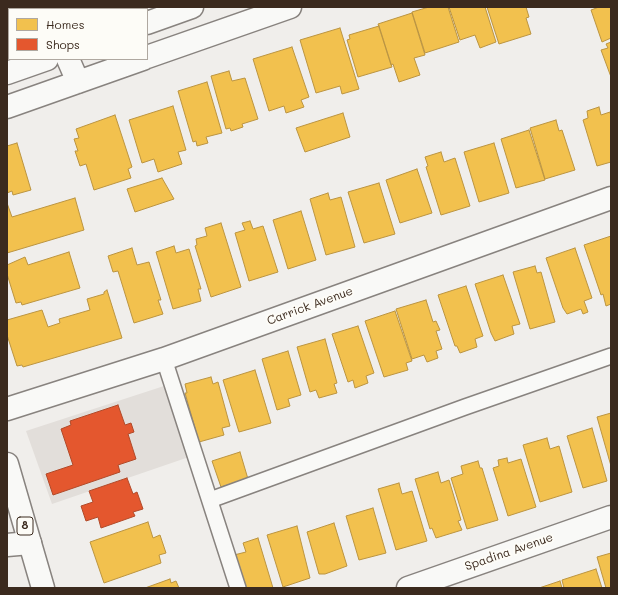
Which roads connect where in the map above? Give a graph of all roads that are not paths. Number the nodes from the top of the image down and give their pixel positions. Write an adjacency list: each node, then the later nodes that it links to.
1 (192, 7): 5 (street)
2 (197, 7): 6 (street)
3 (290, 7): 4 (street)
4 (244, 14): 6 (street)
5 (148, 23)
6 (208, 36): 7 (street)
7 (148, 57)
8 (44, 60): 11 (street)
9 (68, 60): 12 (street)
10 (140, 60): 12 (street)
11 (7, 73)
12 (78, 82): 13 (street)
13 (7, 108)
14 (611, 198): 16 (street, Carrick Avenue)
15 (611, 356): 19 (lane)
16 (164, 359): 17 (street, Carrick Avenue); 19 (lane)
17 (7, 409)
18 (7, 464): 21 (street, 8)
19 (210, 500): 24 (lane)
20 (611, 517): 25 (street, Spadina Avenue)
21 (30, 543): 22 (street); 23 (street, 8)
22 (7, 545)
23 (43, 588)
24 (238, 588)
25 (408, 588)

